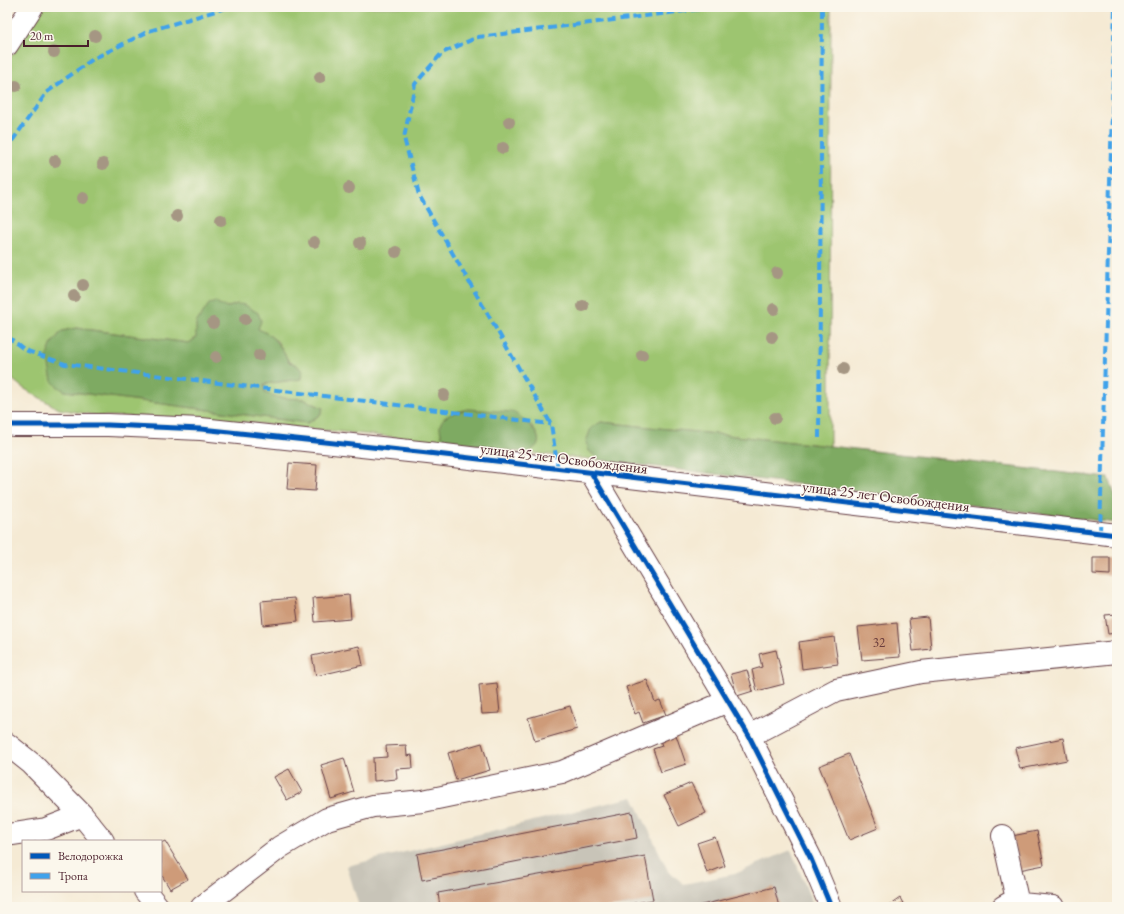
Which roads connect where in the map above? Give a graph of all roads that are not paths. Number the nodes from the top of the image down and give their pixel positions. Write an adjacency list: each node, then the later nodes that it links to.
1 (32, 7): 2 (street)
2 (7, 46)
3 (7, 424): 4 (street, улица 25 лет Освобождения)
4 (592, 474): 5 (street, улица 25 лет Освобождения); 7 (street)
5 (1117, 535)
6 (1117, 652): 8 (street)
7 (728, 701): 8 (street); 17 (street)
8 (749, 736): 18 (street)
9 (7, 744): 10 (street)
10 (82, 815): 11 (street); 13 (street)
11 (7, 835)
12 (1003, 836): 15 (street)
13 (102, 840)
14 (146, 892): 16 (street)
15 (1010, 905): 19 (street)
16 (158, 907)
17 (202, 907)
18 (831, 907)
19 (1053, 907)

